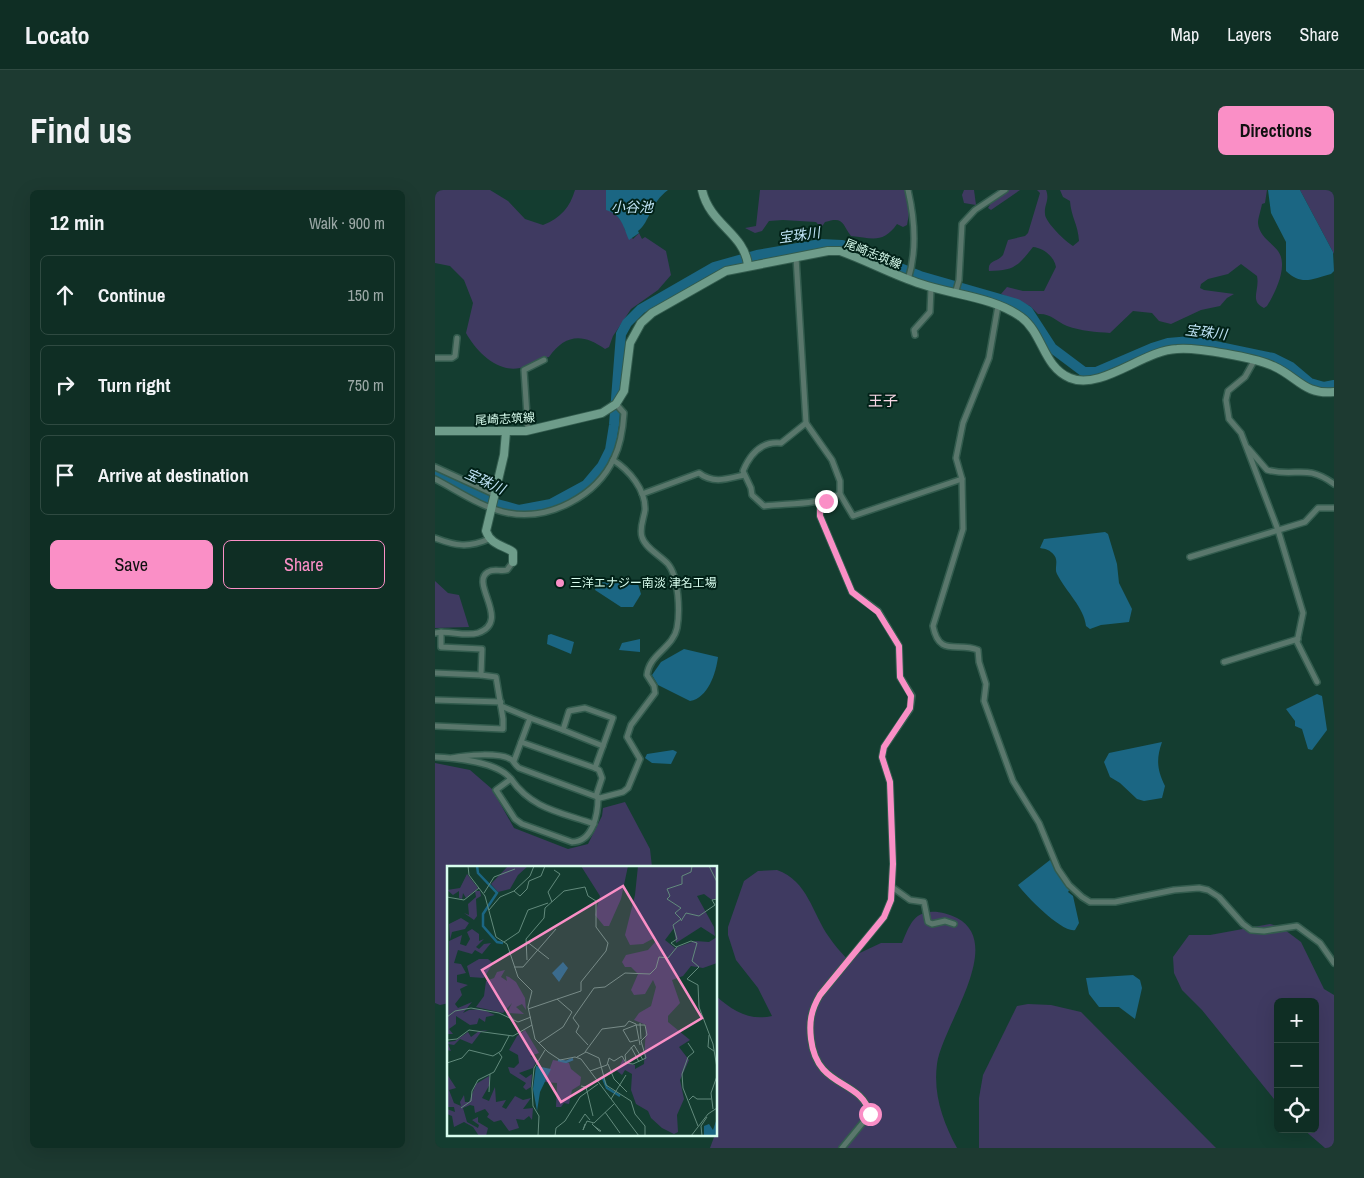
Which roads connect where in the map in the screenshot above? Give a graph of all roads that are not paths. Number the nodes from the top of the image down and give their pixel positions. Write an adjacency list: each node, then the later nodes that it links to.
1 (701, 190): 5 (main road)
2 (908, 190): 6 (street)
3 (1005, 190): 8 (street)
4 (796, 257): 5 (main road, 尾崎志筑線); 6 (main road, 尾崎志筑線); 17 (street)
5 (748, 264): 16 (main road, 尾崎志筑線)
6 (909, 279): 7 (main road, 尾崎志筑線)
7 (931, 288): 8 (main road, 尾崎志筑線); 10 (street)
8 (956, 292): 9 (main road, 尾崎志筑線)
9 (998, 306): 14 (main road, 尾崎志筑線); 27 (street)
10 (915, 335)
11 (457, 338): 12 (street)
12 (435, 358)
13 (544, 360): 18 (street)
14 (1254, 361): 15 (main road, 尾崎志筑線); 21 (street)
15 (1334, 392)
16 (617, 404): 18 (main road, 尾崎志筑線); 22 (street)
17 (806, 423): 24 (street); 31 (street)
18 (528, 430): 20 (main road, 尾崎志筑線)
19 (435, 431): 20 (main road, 尾崎志筑線)
20 (507, 432): 32 (main road)
21 (1247, 448): 28 (street); 36 (street)
22 (613, 460): 30 (street); 34 (street)
23 (435, 467): 25 (street)
24 (744, 475): 30 (street); 33 (street)
25 (453, 476): 29 (street); 32 (street)
26 (435, 479): 29 (street)
27 (962, 479): 31 (street); 63 (street)
28 (1334, 484)
29 (454, 489): 34 (street)
30 (642, 494): 59 (street)
31 (840, 494): 33 (street)
32 (493, 495): 34 (main road)
33 (823, 502): 61 (street)
34 (490, 507): 38 (main road)
35 (1334, 508): 36 (street)
36 (1278, 530): 39 (street); 42 (street)
37 (435, 538): 38 (street)
38 (489, 539): 40 (main road)
39 (1190, 557)
40 (513, 562): 41 (street)
41 (438, 633): 45 (street)
42 (1298, 639): 43 (street); 46 (street)
43 (1224, 662)
44 (435, 673): 45 (street)
45 (481, 676): 48 (street)
46 (1317, 682)
47 (435, 700): 48 (street)
48 (501, 704): 49 (street); 50 (street)
49 (530, 718): 51 (street); 52 (street)
50 (435, 726)
51 (563, 730): 53 (street); 53 (street)
52 (521, 742): 56 (street); 57 (street)
53 (603, 746): 57 (street)
54 (435, 757): 55 (street)
55 (452, 758): 56 (street); 58 (street)
56 (514, 761): 59 (street)
57 (595, 768): 59 (street)
58 (511, 779): 60 (street); 60 (street)
59 (597, 796): 60 (street)
60 (593, 824)
61 (892, 887): 62 (street); 64 (street)
62 (954, 924)
63 (1334, 963)
64 (842, 1148)

